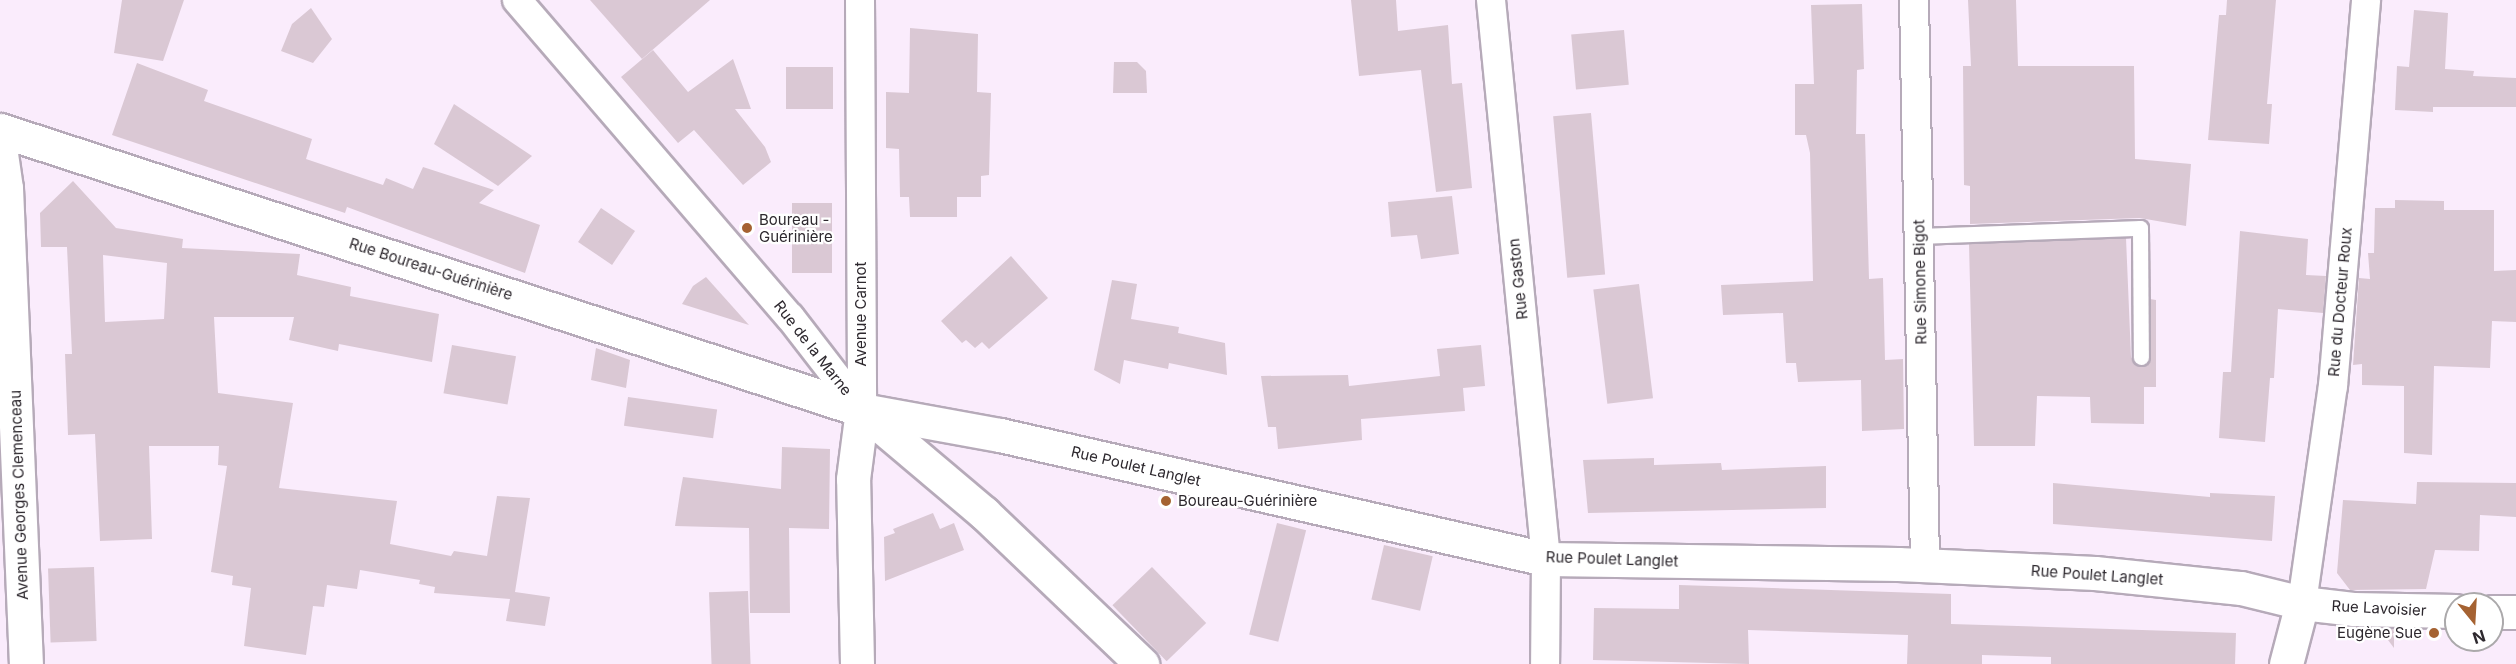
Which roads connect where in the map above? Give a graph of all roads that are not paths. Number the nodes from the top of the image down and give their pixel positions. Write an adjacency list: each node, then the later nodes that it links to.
1 (517, 0): 10 (street, Rue de la Marne)
2 (860, 0): 10 (street, Avenue Carnot)
3 (1491, 0): 11 (street, Rue Gaston)
4 (1914, 0): 8 (street, Rue Simone Bigot)
5 (2366, 0): 13 (street, Rue du Docteur Roux)
6 (0, 130): 10 (street, Rue Boureau-Guérinière)
7 (0, 147): 15 (street, Avenue Georges Clemenceau)
8 (1919, 236): 9 (lane); 12 (street, Rue Simone Bigot)
9 (2141, 357)
10 (862, 410): 11 (street, Rue Poulet Langlet); 16 (street, Avenue Carnot); 17 (street, Rue de la Marne)
11 (1546, 559): 12 (street, Rue Poulet Langlet); 18 (street, Rue Gaston)
12 (1925, 565): 13 (street, Rue Poulet Langlet)
13 (2302, 603): 14 (street, Rue Lavoisier); 19 (street)
14 (2444, 611)
15 (26, 664)
16 (857, 664)
17 (1142, 664)
18 (1545, 664)
19 (2286, 664)

